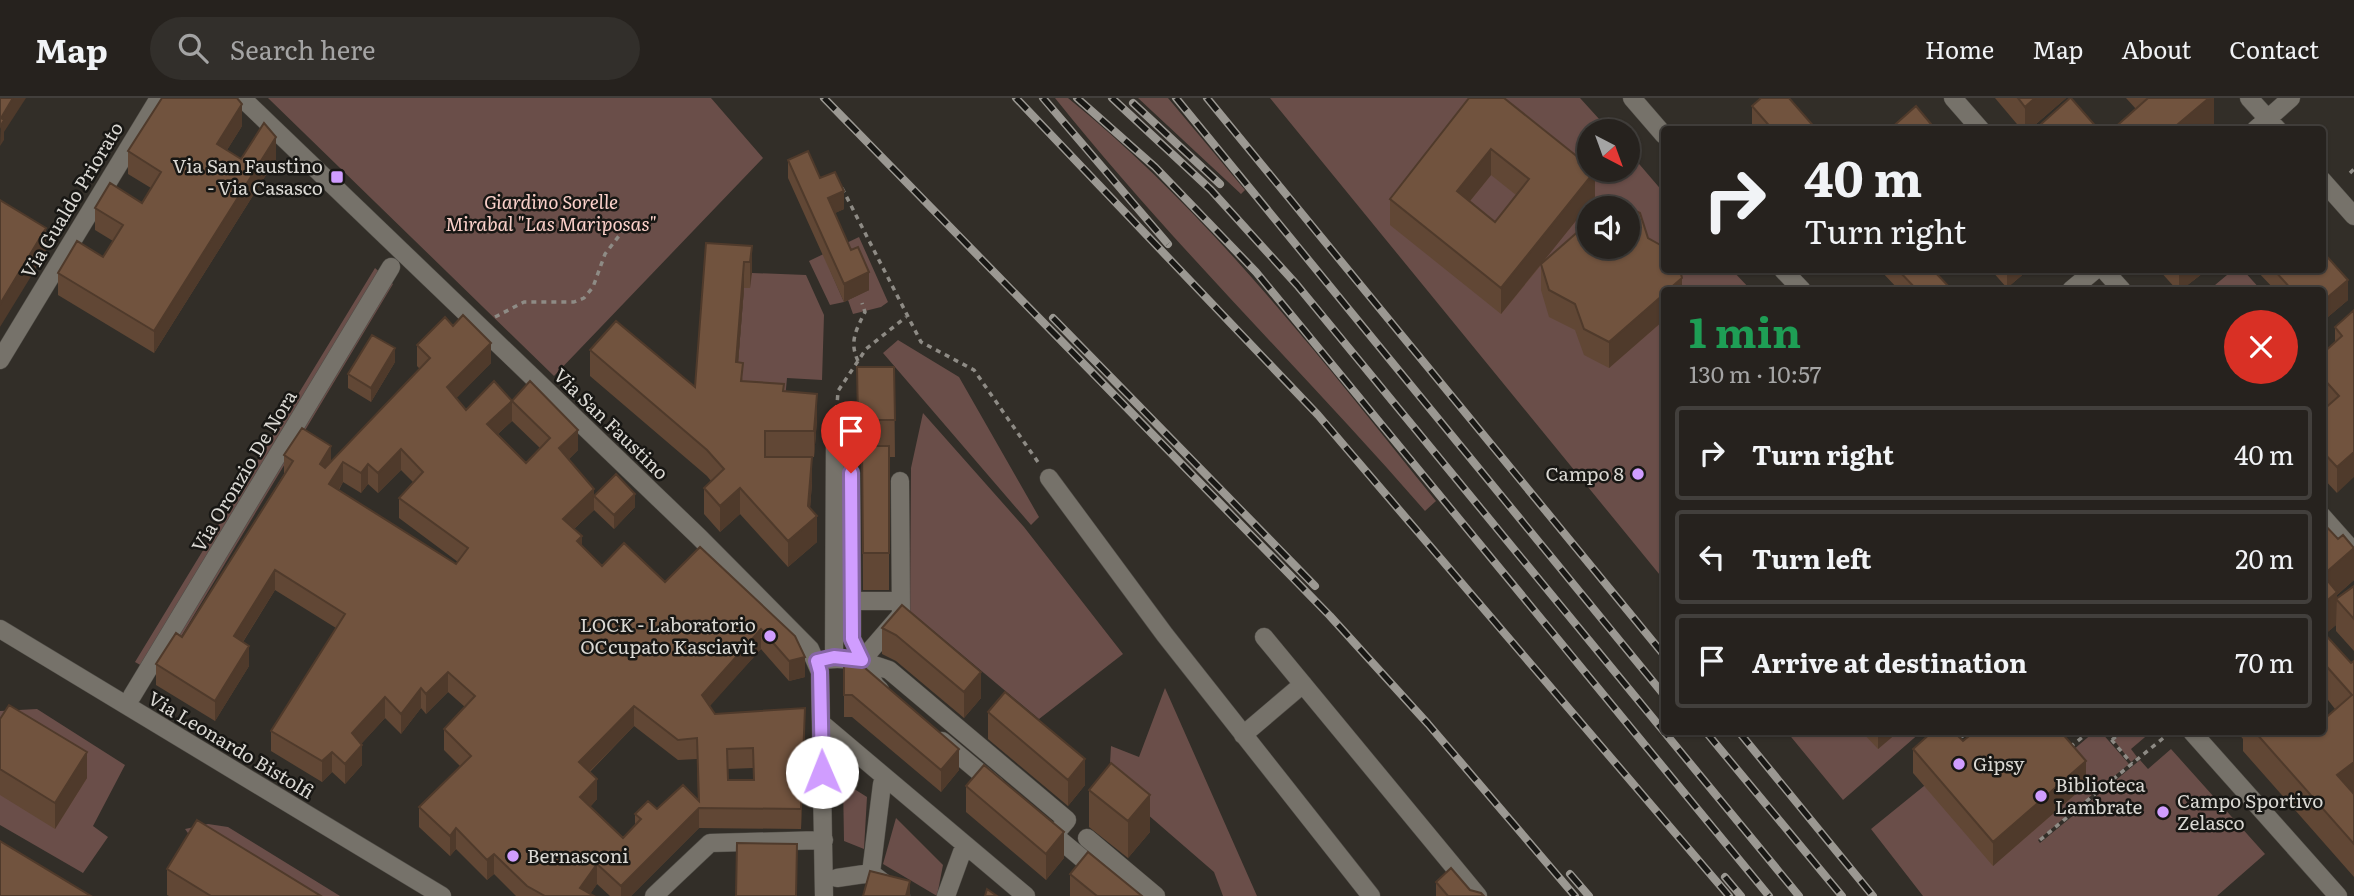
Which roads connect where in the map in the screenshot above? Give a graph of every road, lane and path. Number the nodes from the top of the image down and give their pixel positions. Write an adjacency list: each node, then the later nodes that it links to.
1 (159, 98): 26 (street, Via Gualdo Priorato)
2 (243, 98): 38 (street, Via San Faustino)
3 (1632, 98): 9 (street)
4 (1953, 98): 7 (street)
5 (2249, 98): 8 (street)
6 (2291, 98): 8 (street)
7 (1978, 126)
8 (2267, 126)
9 (1661, 132)
10 (2354, 169): 11 (path)
11 (2350, 173)
12 (840, 184): 24 (path)
13 (2326, 184): 14 (street)
14 (2354, 216)
15 (632, 219): 25 (path)
16 (391, 267): 41 (street, Via Oronzio De Nora)
17 (1786, 273): 20 (street)
18 (2091, 273): 21 (street)
19 (2107, 273): 22 (street)
20 (1799, 287)
21 (2075, 287)
22 (2119, 287)
23 (862, 303): 27 (path)
24 (906, 317): 27 (path); 30 (path)
25 (490, 320)
26 (0, 360)
27 (858, 361): 28 (path)
28 (835, 434): 38 (street)
29 (851, 473): 34 (street)
30 (1049, 478): 45 (street)
31 (900, 481): 35 (street)
32 (2326, 520): 33 (street)
33 (2354, 552)
34 (852, 601): 35 (street); 39 (street)
35 (901, 601): 39 (street)
36 (0, 629): 70 (street, Via Leonardo Bistolfi)
37 (1264, 637): 40 (street)
38 (825, 659): 39 (street); 43 (street)
39 (862, 660): 42 (street); 63 (street)
40 (1303, 684): 45 (street); 79 (street)
41 (132, 696)
42 (896, 703)
43 (821, 723): 65 (street); 75 (street)
44 (928, 729): 61 (street)
45 (1243, 735): 78 (street)
46 (2085, 735): 56 (path)
47 (2108, 735): 53 (path)
48 (2118, 735): 53 (path)
49 (2167, 735): 57 (path)
50 (2195, 735): 80 (street)
51 (1961, 737): 55 (path)
52 (1973, 738): 54 (path)
53 (2112, 740): 57 (path)
54 (1967, 743)
55 (1959, 746)
56 (2062, 755)
57 (2132, 764): 60 (path)
58 (2079, 774): 60 (path)
59 (881, 783): 68 (street)
60 (2095, 794): 66 (path)
61 (1012, 800)
62 (1033, 817): 63 (street)
63 (1054, 835): 76 (street)
64 (1087, 838): 77 (street)
65 (824, 840): 71 (street); 72 (street)
66 (2040, 840)
67 (962, 852): 74 (street)
68 (871, 873): 69 (street); 73 (street)
69 (836, 878)
70 (442, 896)
71 (654, 896)
72 (824, 896)
73 (901, 896)
74 (946, 896)
75 (1026, 896)
76 (1127, 896)
77 (1156, 896)
78 (1371, 896)
79 (1478, 896)
80 (2338, 896)

